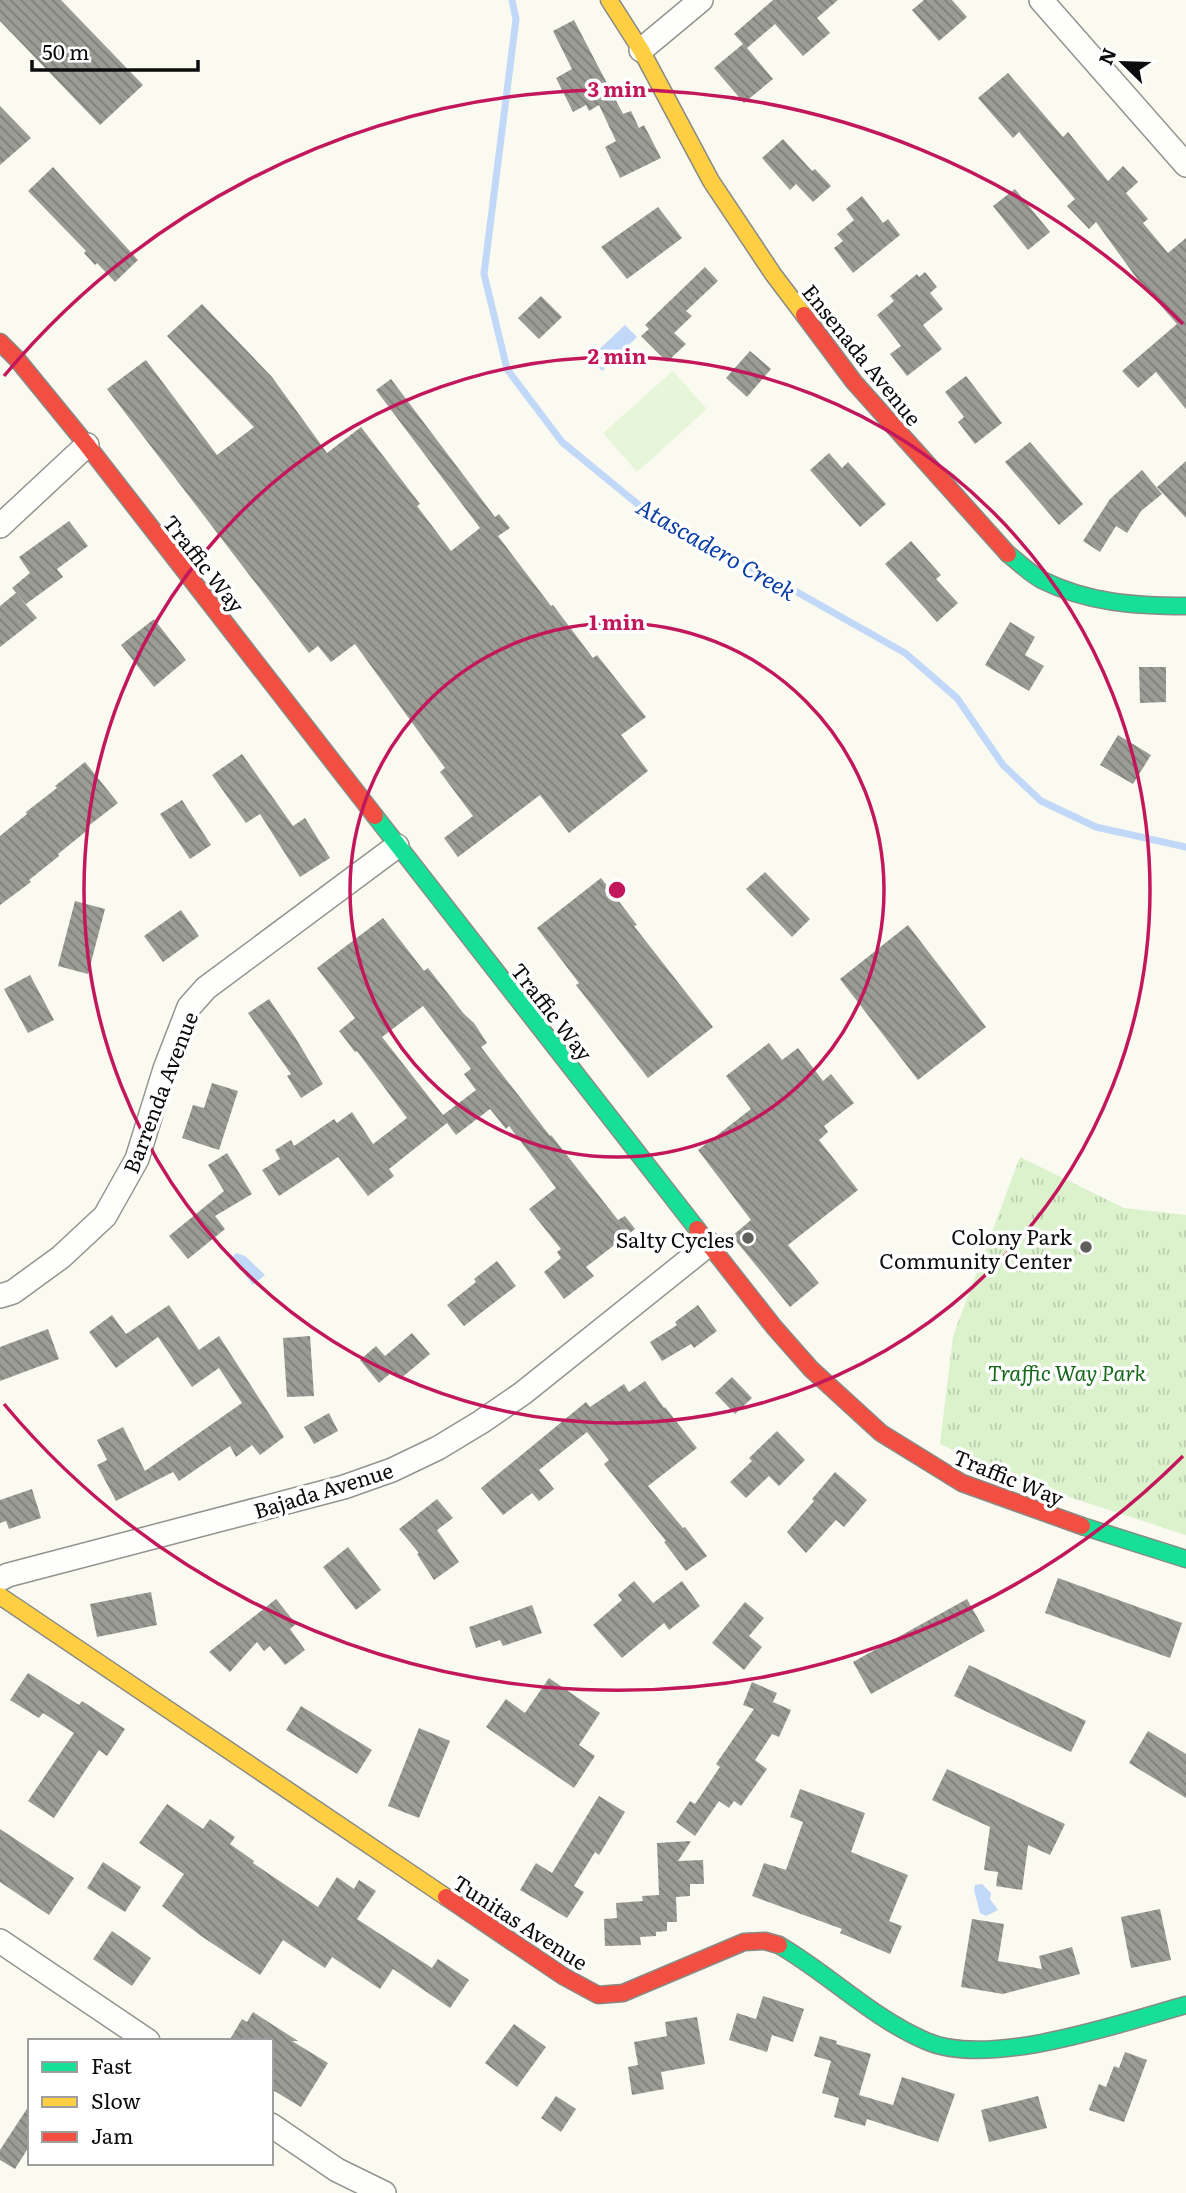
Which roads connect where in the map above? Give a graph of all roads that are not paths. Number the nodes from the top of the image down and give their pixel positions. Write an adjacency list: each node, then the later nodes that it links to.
1 (609, 0): 4 (street, Ensenada Avenue)
2 (701, 0): 4 (street)
3 (1041, 0): 5 (street)
4 (641, 50): 9 (street, Ensenada Avenue)
5 (1186, 165)
6 (0, 342): 7 (street, Traffic Way)
7 (87, 445): 8 (street); 10 (street, Traffic Way)
8 (0, 526)
9 (1186, 606)
10 (397, 846): 11 (street, Traffic Way); 12 (street, Barrenda Avenue)
11 (709, 1244): 13 (street, Traffic Way); 14 (street, Bajada Avenue)
12 (0, 1296)
13 (1186, 1559)
14 (0, 1579)
15 (0, 1596): 17 (street, Tunitas Avenue)
16 (0, 1941): 18 (street)
17 (1186, 2005)
18 (145, 2039)
19 (273, 2126): 20 (street)
20 (384, 2193)

